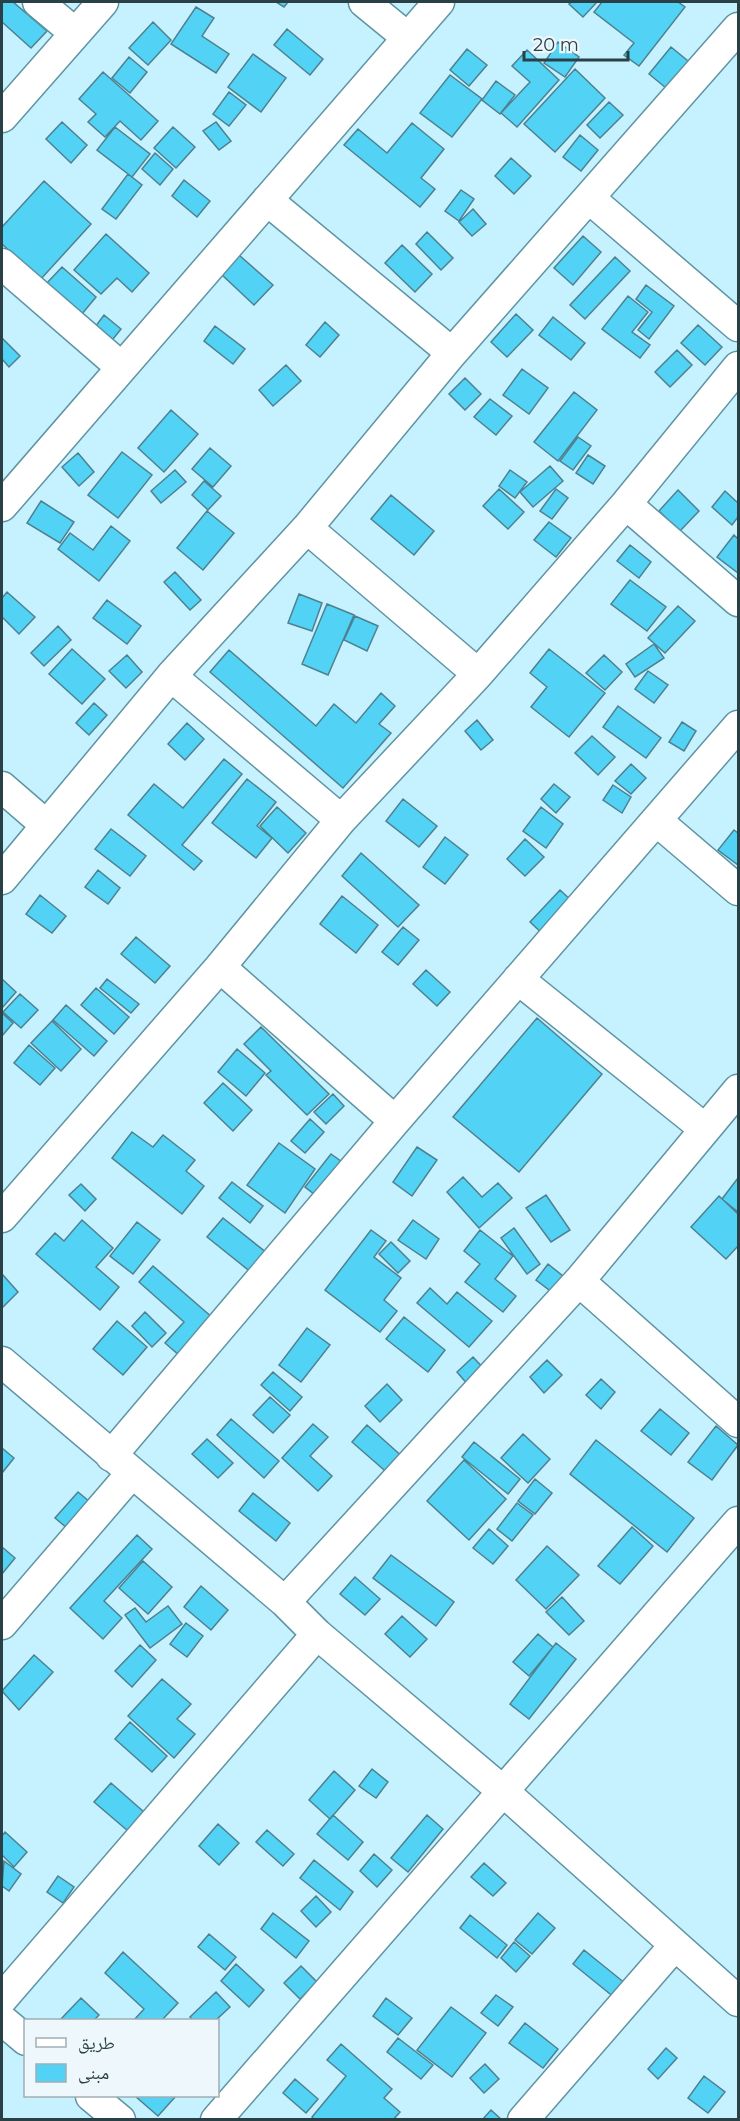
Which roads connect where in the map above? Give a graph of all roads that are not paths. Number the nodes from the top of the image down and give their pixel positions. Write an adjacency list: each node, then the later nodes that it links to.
1 (38, 2): 6 (street)
2 (103, 2): 6 (street)
3 (364, 2): 7 (street)
4 (439, 2): 7 (street)
5 (738, 28): 9 (street)
6 (75, 33): 8 (street)
7 (408, 38): 10 (street)
8 (2, 117)
9 (589, 198): 12 (street); 13 (street)
10 (267, 200): 13 (street); 14 (street)
11 (2, 264): 14 (street)
12 (738, 326)
13 (452, 353): 18 (street)
14 (121, 367): 17 (street)
15 (738, 367): 16 (street)
16 (626, 504): 19 (street); 20 (street)
17 (2, 506)
18 (307, 528): 20 (street); 21 (street)
19 (738, 601)
20 (478, 674): 24 (street)
21 (171, 676): 24 (street); 26 (street)
22 (738, 726): 25 (street)
23 (2, 787): 26 (street)
24 (341, 820): 29 (street)
25 (657, 821): 28 (street); 30 (street)
26 (46, 825): 27 (street)
27 (2, 879)
28 (738, 890)
29 (220, 967): 32 (street); 34 (street)
30 (518, 979): 32 (street); 33 (street)
31 (738, 1090): 33 (street)
32 (395, 1121): 38 (street)
33 (705, 1130): 35 (street)
34 (2, 1217)
35 (579, 1281): 37 (street); 40 (street)
36 (2, 1362): 38 (street)
37 (738, 1422)
38 (121, 1465): 40 (street); 41 (street)
39 (738, 1522): 43 (street)
40 (285, 1602): 42 (street)
41 (2, 1624)
42 (317, 1634): 43 (street); 45 (street)
43 (504, 1792): 44 (street); 51 (street)
44 (675, 1945): 46 (street); 52 (street)
45 (2, 1999)
46 (738, 2001)
47 (2, 2020): 48 (street)
48 (24, 2038)
49 (93, 2097): 50 (street)
50 (120, 2120)
51 (216, 2120)
52 (523, 2120)

